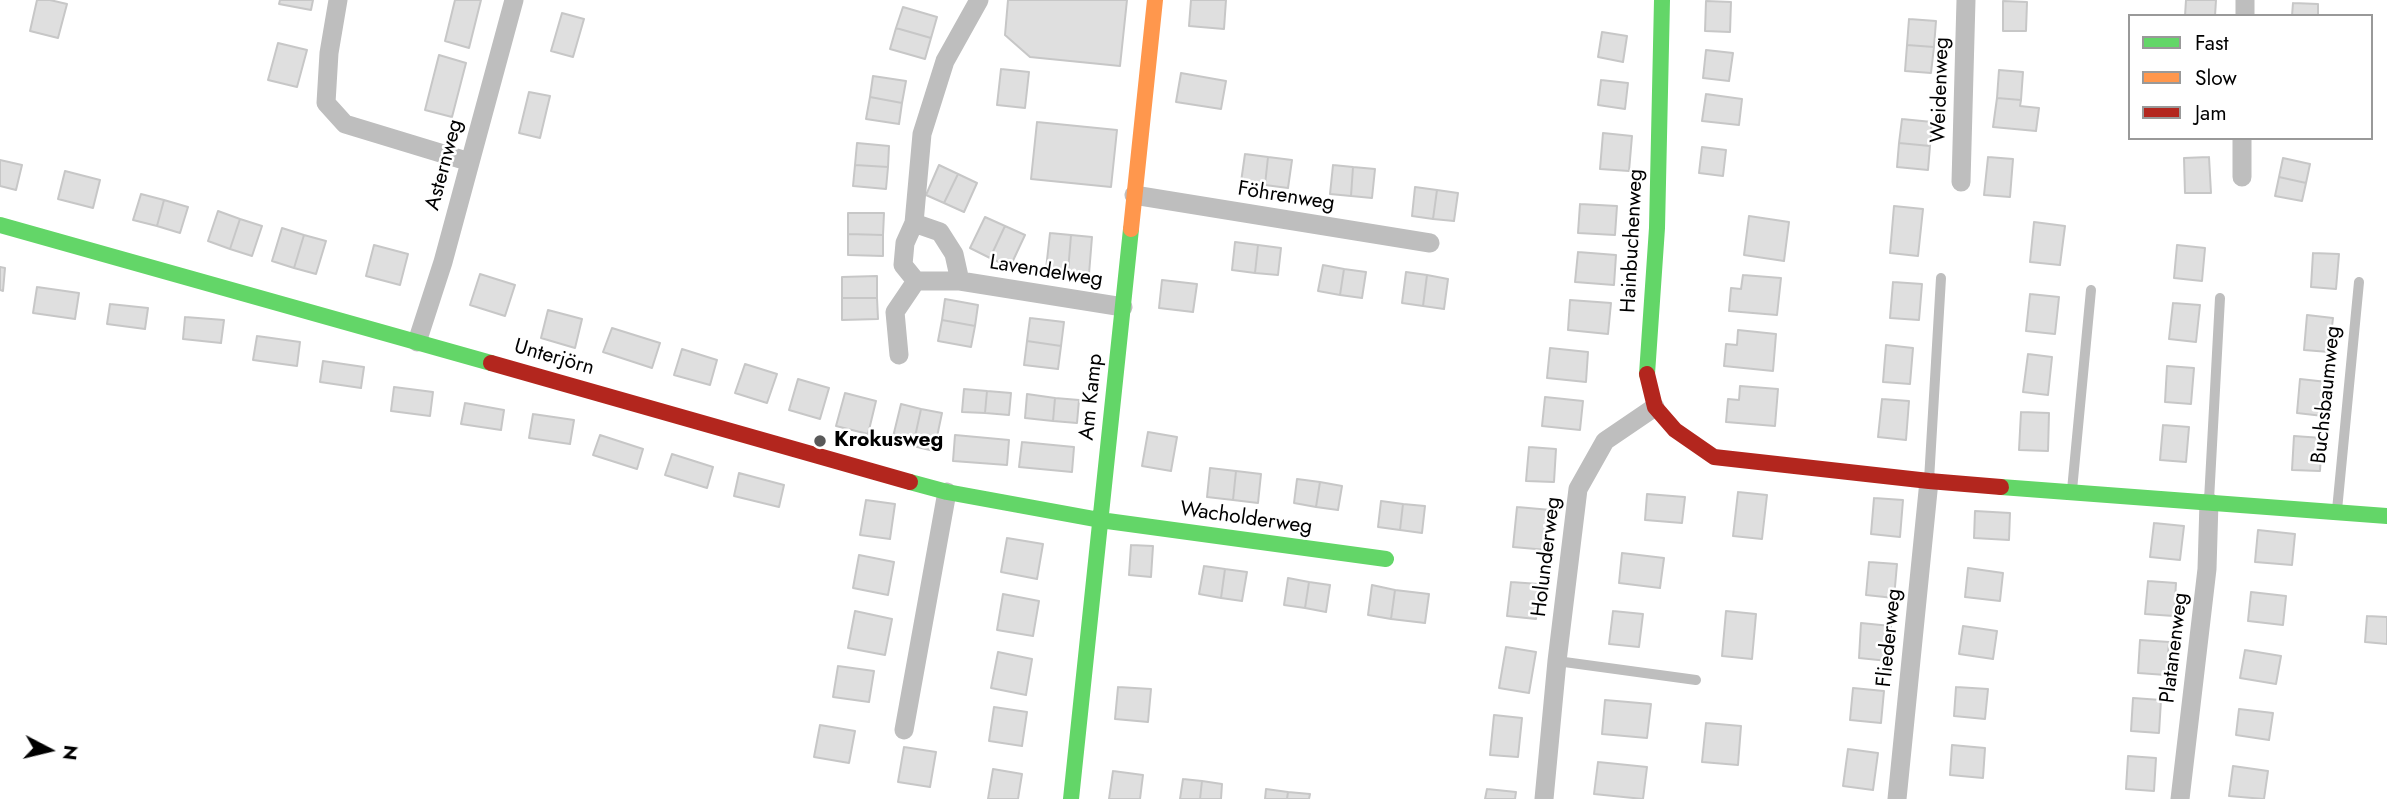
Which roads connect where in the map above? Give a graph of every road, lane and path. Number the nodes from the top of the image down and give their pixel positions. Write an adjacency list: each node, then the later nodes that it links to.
1 (338, 0): 8 (street)
2 (514, 0): 8 (street, Asternweg)
3 (979, 0): 12 (street)
4 (1155, 0): 11 (street, Am Kamp)
5 (1662, 0): 24 (street, Hainbuchenweg)
6 (1966, 0): 10 (street, Weidenweg)
7 (2242, 140): 9 (street)
8 (470, 162): 22 (street, Asternweg)
9 (2242, 177)
10 (1961, 182)
11 (1134, 195): 14 (street, Föhrenweg); 21 (street, Am Kamp)
12 (914, 223): 16 (street); 17 (street, Lavendelweg)
13 (0, 225): 22 (street, Unterjörn)
14 (1430, 243)
15 (1941, 278): 25 (lane)
16 (916, 281): 17 (street, Lavendelweg); 23 (street)
17 (960, 281): 21 (street, Lavendelweg)
18 (2359, 282): 29 (lane, Buchsbaumweg)
19 (2091, 290): 27 (lane)
20 (2220, 298): 28 (lane)
21 (1123, 307): 31 (street, Am Kamp)
22 (417, 342): 26 (street, Unterjörn)
23 (898, 355)
24 (1655, 407): 25 (street, Hainbuchenweg); 33 (street, Holunderweg)
25 (1929, 481): 27 (street); 38 (street, Fliederweg)
26 (947, 492): 31 (street, Unterjörn); 35 (street)
27 (2071, 494): 28 (street)
28 (2209, 502): 29 (street); 39 (street, Platanenweg)
29 (2337, 511): 30 (street)
30 (2385, 515)
31 (1100, 520): 32 (street, Wacholderweg); 36 (street, Am Kamp)
32 (1386, 559)
33 (1557, 662): 34 (lane); 37 (street, Holunderweg)
34 (1696, 680)
35 (904, 730)
36 (1071, 799)
37 (1544, 799)
38 (1897, 799)
39 (2180, 799)

